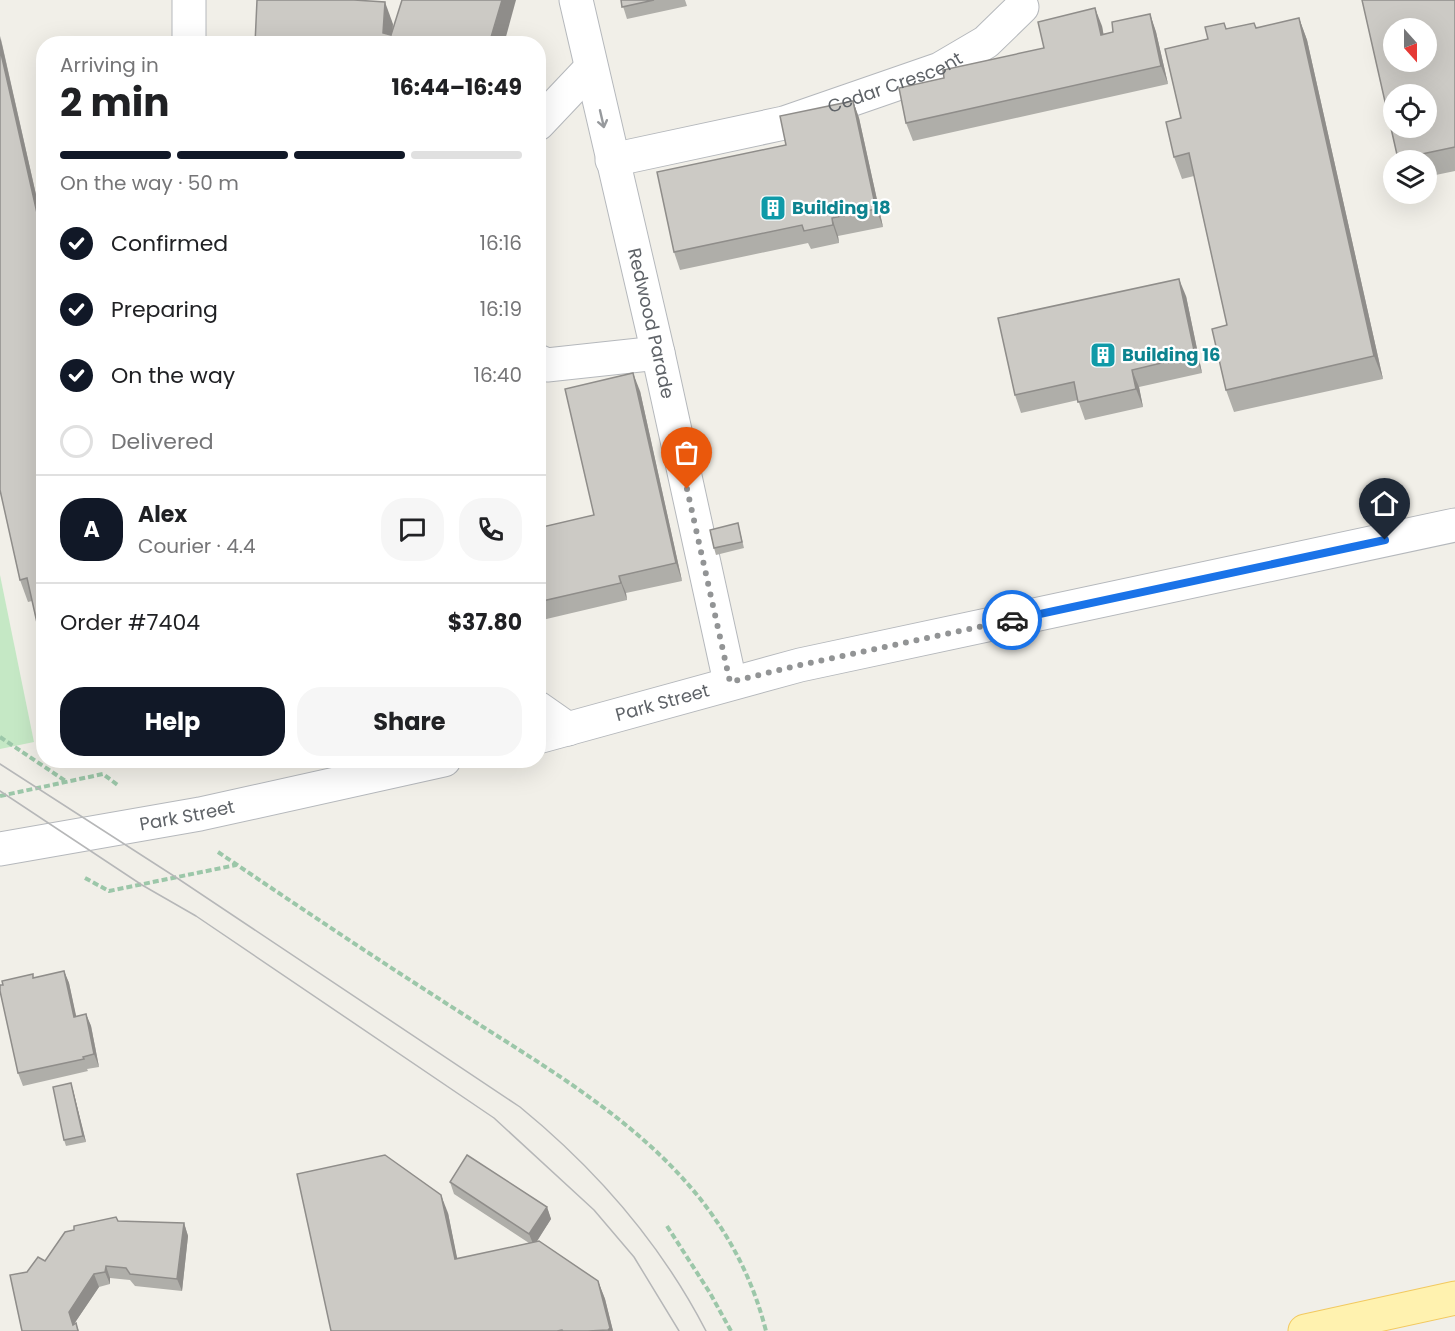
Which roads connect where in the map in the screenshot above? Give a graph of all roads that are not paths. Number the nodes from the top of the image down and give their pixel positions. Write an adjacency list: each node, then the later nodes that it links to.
1 (189, 0): 4 (street)
2 (576, 0): 5 (street, Redwood Parade)
3 (1022, 7): 7 (street, Cedar Crescent)
4 (189, 36)
5 (591, 68): 6 (street); 7 (street, Redwood Parade, one-way to 7)
6 (546, 116)
7 (612, 160): 8 (street, Redwood Parade)
8 (658, 353): 9 (street); 11 (street, Redwood Parade)
9 (546, 364)
10 (1455, 525): 11 (street, Park Street)
11 (730, 682): 12 (street, Park Street)
12 (553, 733)
13 (408, 768): 14 (street, Park Street)
14 (0, 849)
15 (1455, 1298): 16 (main road)
16 (1305, 1331)

